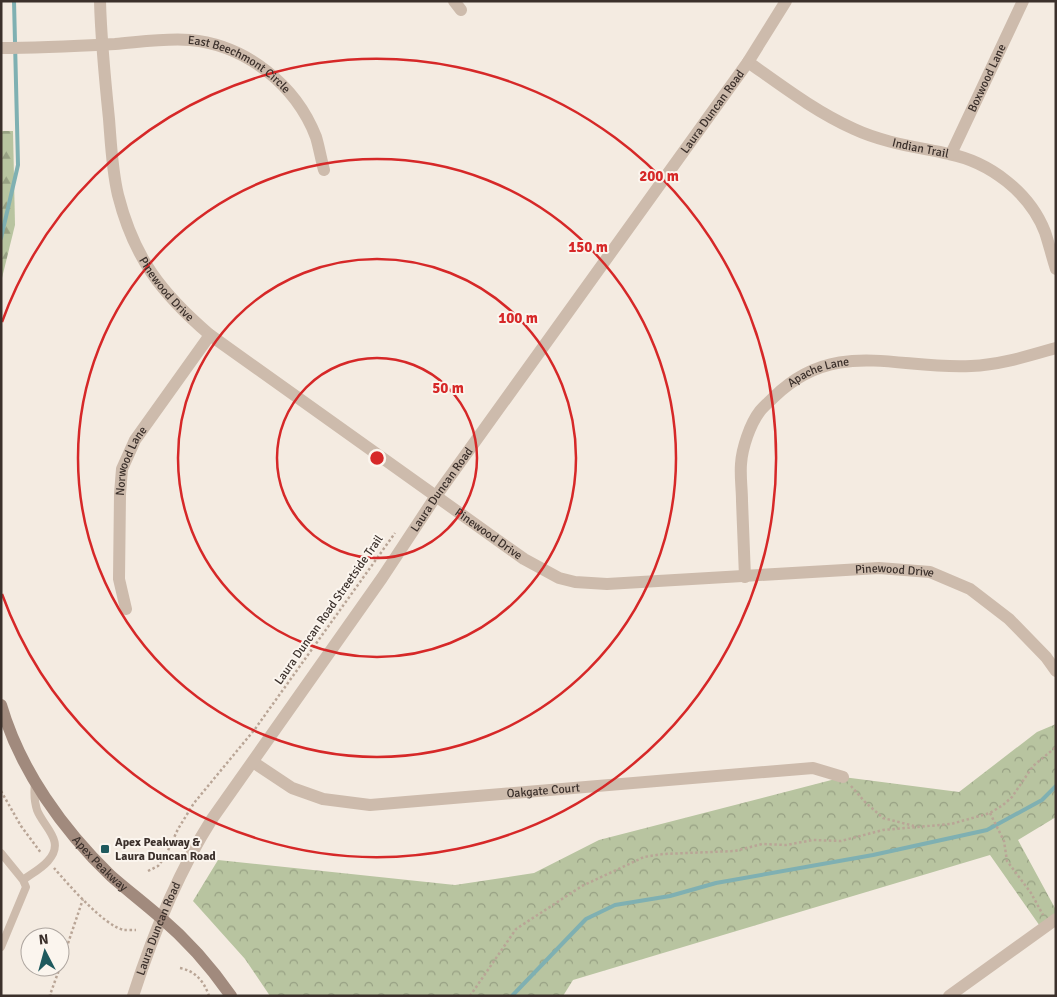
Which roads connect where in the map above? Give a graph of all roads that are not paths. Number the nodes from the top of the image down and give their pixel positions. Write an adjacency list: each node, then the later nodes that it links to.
1 (100, 1): 4 (street, Pinewood Drive)
2 (786, 1): 6 (street, Laura Duncan Road)
3 (1023, 1): 7 (street, Boxwood Lane)
4 (101, 45): 5 (street, East Beechmont Circle); 8 (street, East Beechmont Circle); 10 (street, Pinewood Drive)
5 (1, 48)
6 (748, 62): 7 (street, Indian Trail); 12 (street, Laura Duncan Road)
7 (951, 154): 9 (street, Indian Trail)
8 (324, 170)
9 (1056, 269)
10 (210, 335): 12 (street, Pinewood Drive); 14 (street, Norwood Lane)
11 (1056, 348): 13 (street, Apache Lane)
12 (436, 496): 13 (street, Pinewood Drive); 17 (street, Laura Duncan Road)
13 (745, 577): 15 (street, Pinewood Drive)
14 (126, 609)
15 (1056, 671)
16 (1, 705): 19 (main road, Apex Peakway)
17 (253, 762): 18 (street, Oakgate Court); 22 (street, Laura Duncan Road)
18 (843, 777)
19 (36, 781): 21 (lane); 22 (main road, Apex Peakway)
20 (1, 853): 21 (lane)
21 (23, 880): 24 (lane)
22 (161, 918): 25 (street, Laura Duncan Road); 26 (main road, Apex Peakway)
23 (1052, 922): 27 (street)
24 (1, 947)
25 (133, 996)
26 (231, 996)
27 (949, 996)

